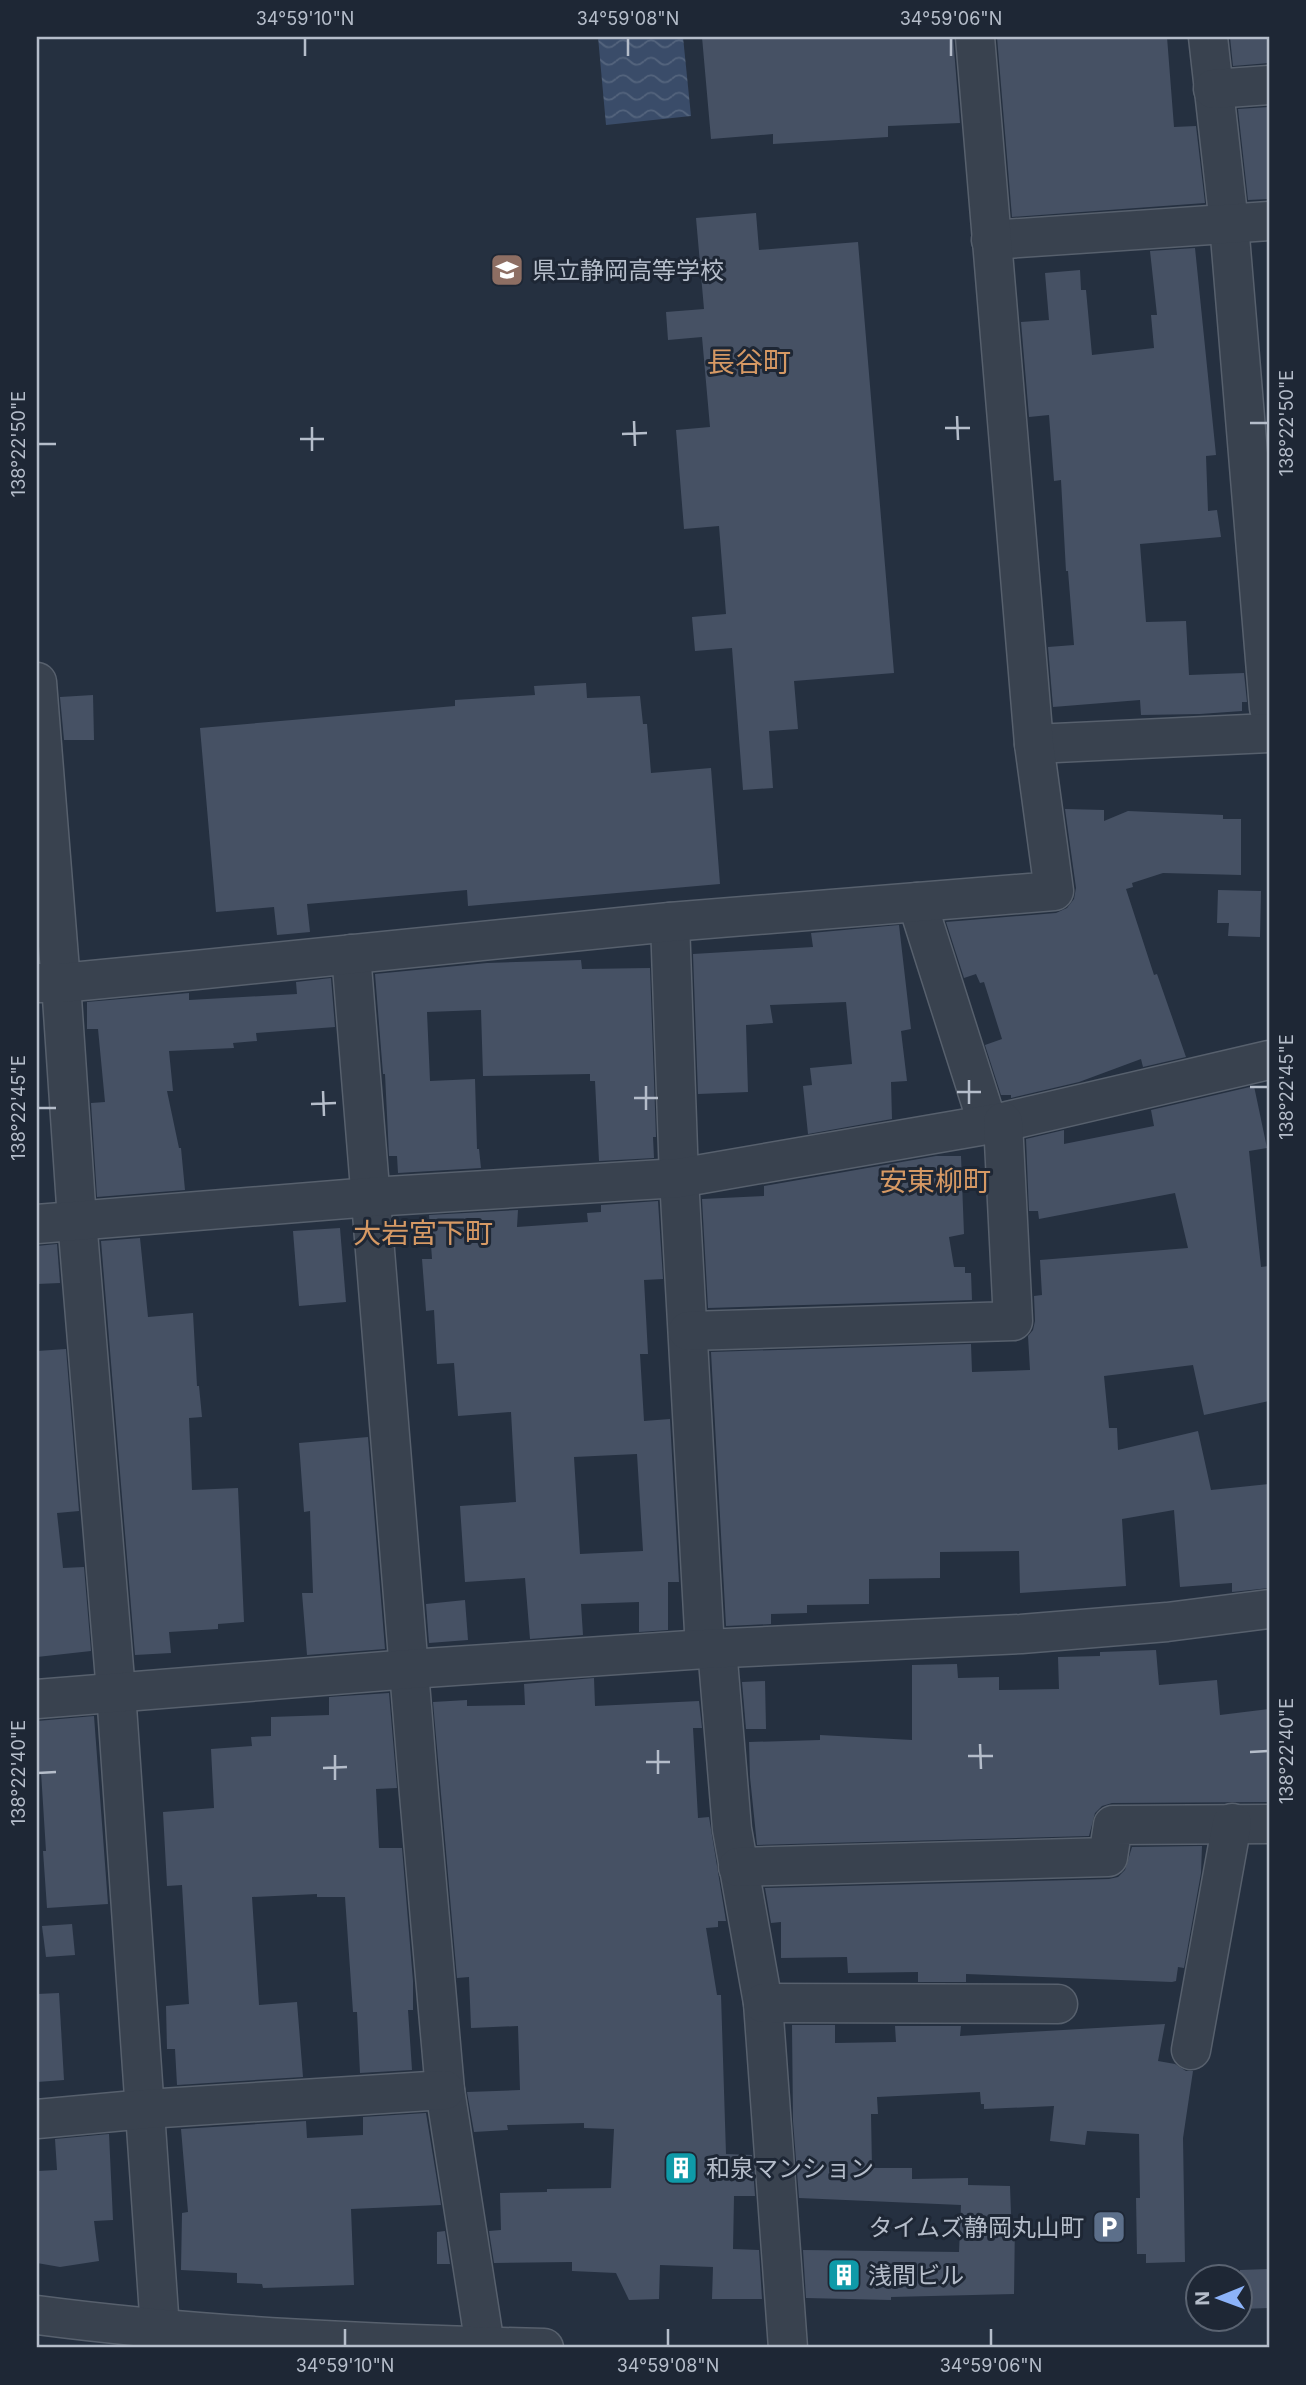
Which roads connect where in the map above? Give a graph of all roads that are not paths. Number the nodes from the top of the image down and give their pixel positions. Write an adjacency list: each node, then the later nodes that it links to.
1 (975, 37): 7 (street)
2 (1208, 37): 4 (street)
3 (1269, 85): 4 (street)
4 (1213, 89): 6 (street)
5 (1269, 221): 6 (street)
6 (1229, 223): 7 (street); 9 (street)
7 (991, 240): 11 (street)
8 (37, 682): 15 (street)
9 (1269, 708)
10 (1269, 733): 11 (street)
11 (1034, 744): 12 (street)
12 (917, 902): 13 (street); 17 (street)
13 (670, 922): 14 (street); 18 (street)
14 (351, 954): 15 (street); 19 (street)
15 (49, 983): 20 (street)
16 (1269, 1060): 17 (street)
17 (995, 1124): 18 (street); 22 (street)
18 (679, 1178): 19 (street); 22 (street)
19 (371, 1197): 20 (street); 25 (street)
20 (77, 1220): 21 (street); 26 (street)
21 (37, 1224)
22 (688, 1331): 24 (street)
23 (1269, 1609): 24 (street)
24 (711, 1648): 25 (street); 30 (street)
25 (410, 1669): 26 (street); 34 (street)
26 (116, 1692): 27 (street); 35 (street)
27 (37, 1699)
28 (1232, 1823): 29 (street); 30 (street); 33 (street)
29 (1269, 1824)
30 (738, 1867): 31 (street)
31 (764, 2003): 32 (street); 42 (street)
32 (1058, 2004)
33 (1191, 2050)
34 (445, 2090): 35 (street); 40 (street)
35 (146, 2109): 36 (street); 38 (street)
36 (37, 2119)
37 (37, 2315): 39 (street)
38 (160, 2329): 39 (street); 40 (street)
39 (109, 2336)
40 (485, 2347): 41 (street)
41 (544, 2348)
42 (788, 2348)

